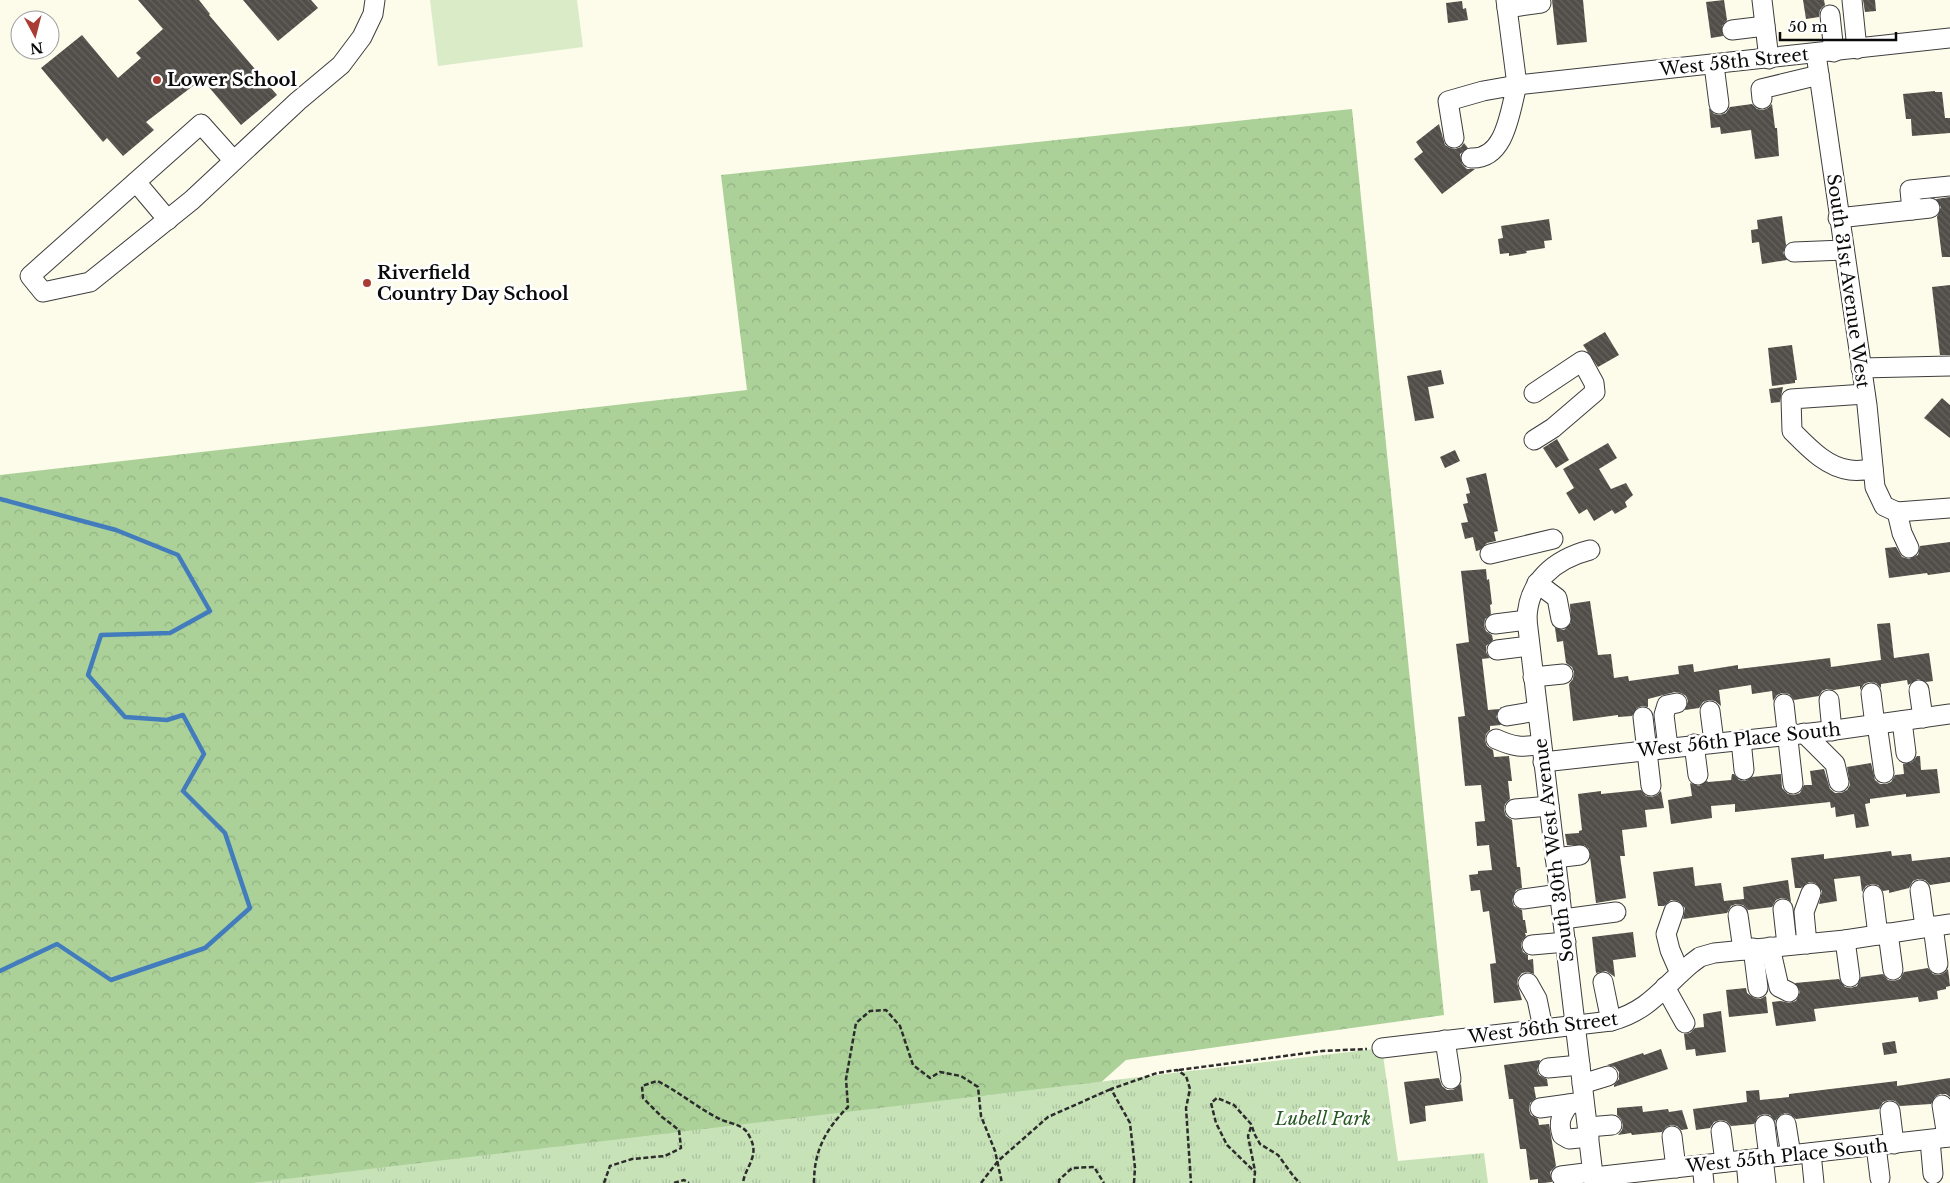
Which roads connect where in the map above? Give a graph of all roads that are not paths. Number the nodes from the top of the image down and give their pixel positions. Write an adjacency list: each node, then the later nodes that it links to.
1 (375, 0): 21 (street)
2 (1762, 0): 7 (street)
3 (1852, 0): 10 (street)
4 (1542, 3): 5 (street)
5 (1506, 4): 16 (street)
6 (1830, 15): 11 (street)
7 (1765, 26): 8 (street); 13 (street)
8 (1732, 30)
9 (1950, 38): 10 (street, West 58th Street)
10 (1857, 49): 11 (street, West 58th Street)
11 (1834, 52): 12 (street, West 58th Street)
12 (1816, 54): 13 (street, West 58th Street); 15 (street, South 31st Avenue West)
13 (1769, 59): 14 (street, West 58th Street)
14 (1714, 65): 16 (street, West 58th Street); 18 (street)
15 (1819, 76): 17 (street); 24 (street, South 31st Avenue West)
16 (1517, 85): 19 (street, West 58th Street); 20 (street)
17 (1762, 99)
18 (1719, 104)
19 (1454, 138)
20 (1471, 158)
21 (234, 161): 22 (street); 25 (street)
22 (136, 182): 25 (street); 25 (street)
23 (1950, 186): 24 (street)
24 (1838, 218): 26 (street, South 31st Avenue West)
25 (168, 220)
26 (1844, 250): 27 (street); 29 (street, South 31st Avenue West)
27 (1794, 252)
28 (1950, 366): 29 (street)
29 (1861, 368): 31 (street, South 31st Avenue West)
30 (1534, 394): 32 (street)
31 (1865, 394): 33 (street, South 31st Avenue West); 33 (street)
32 (1534, 440)
33 (1873, 469): 35 (street, South 31st Avenue West)
34 (1950, 508): 35 (street)
35 (1891, 509): 37 (street, South 31st Avenue West)
36 (1553, 539): 39 (street)
37 (1909, 548)
38 (1590, 550): 40 (street, South 30th West Avenue)
39 (1490, 554)
40 (1537, 583): 41 (street); 42 (street, South 30th West Avenue)
41 (1561, 619)
42 (1527, 620): 43 (street); 44 (street, South 30th West Avenue)
43 (1495, 624)
44 (1529, 646): 45 (street); 47 (street, South 30th West Avenue)
45 (1497, 650)
46 (1563, 674): 47 (street)
47 (1533, 677): 53 (street, South 30th West Avenue)
48 (1919, 690): 56 (street)
49 (1871, 693): 59 (street)
50 (1828, 700): 60 (street)
51 (1677, 703): 66 (street)
52 (1784, 704): 61 (street)
53 (1537, 711): 55 (street); 68 (street, South 30th West Avenue)
54 (1710, 711): 64 (street)
55 (1507, 716)
56 (1936, 716): 58 (street, West 56th Place South)
57 (1643, 717): 67 (street)
58 (1902, 721): 59 (street, West 56th Place South); 69 (street)
59 (1876, 724): 60 (street, West 56th Place South); 71 (street)
60 (1832, 730): 61 (street, West 56th Place South)
61 (1796, 734): 63 (street, West 56th Place South); 73 (street); 74 (street)
62 (1496, 739): 68 (street, West 56th Place South)
63 (1741, 740): 64 (street, West 56th Place South); 70 (street)
64 (1714, 742): 65 (street, West 56th Place South)
65 (1694, 744): 66 (street, West 56th Place South); 72 (street)
66 (1668, 747): 67 (street, West 56th Place South)
67 (1646, 749): 68 (street, West 56th Place South); 75 (street)
68 (1542, 753): 76 (street, South 30th West Avenue)
69 (1906, 754)
70 (1744, 770)
71 (1884, 773)
72 (1698, 775)
73 (1839, 782)
74 (1793, 784)
75 (1650, 786)
76 (1549, 806): 77 (street); 79 (street, South 30th West Avenue)
77 (1515, 810)
78 (1580, 855): 79 (street)
79 (1555, 858): 82 (street, South 30th West Avenue)
80 (1920, 890): 90 (street)
81 (1811, 893): 94 (street)
82 (1560, 894): 84 (street); 89 (street, South 30th West Avenue)
83 (1873, 895): 91 (street)
84 (1523, 899)
85 (1783, 909): 96 (street)
86 (1674, 911): 99 (street)
87 (1616, 912): 89 (street)
88 (1738, 915): 96 (street)
89 (1563, 919): 93 (street, South 30th West Avenue)
90 (1940, 925): 91 (street, West 56th Street); 97 (street)
91 (1883, 934): 92 (street, West 56th Street); 98 (street)
92 (1845, 940): 94 (street, West 56th Street); 100 (street)
93 (1566, 942): 95 (street); 108 (street, South 30th West Avenue)
94 (1806, 944): 96 (street, West 56th Street)
95 (1532, 945)
96 (1763, 947): 99 (street, West 56th Street); 104 (street); 105 (street)
97 (1938, 964)
98 (1893, 970)
99 (1680, 973): 103 (street, West 56th Street)
100 (1850, 977)
101 (1603, 982): 106 (street)
102 (1528, 983): 109 (street)
103 (1665, 987): 106 (street, West 56th Street); 107 (street)
104 (1758, 988)
105 (1789, 992)
106 (1611, 1021): 108 (street, West 56th Street)
107 (1684, 1023)
108 (1575, 1025): 109 (street, West 56th Street); 112 (street, South 30th West Avenue)
109 (1543, 1028): 110 (street, West 56th Street)
110 (1445, 1040): 111 (street, West 56th Street); 115 (street)
111 (1382, 1048)
112 (1580, 1065): 113 (street); 116 (street, South 30th West Avenue)
113 (1548, 1068)
114 (1608, 1076): 116 (street)
115 (1451, 1079)
116 (1578, 1097): 118 (street); 124 (street, South 30th West Avenue); 124 (street)
117 (1942, 1105): 126 (street)
118 (1540, 1108)
119 (1890, 1111): 127 (street)
120 (1786, 1124): 129 (street)
121 (1612, 1125): 124 (street)
122 (1765, 1125): 130 (street)
123 (1721, 1130): 131 (street)
124 (1588, 1132): 136 (street, South 30th West Avenue)
125 (1672, 1136): 132 (street)
126 (1942, 1138): 127 (street, West 55th Place South); 134 (street)
127 (1885, 1145): 128 (street, West 55th Place South); 138 (street)
128 (1811, 1153): 129 (street, West 55th Place South); 141 (street)
129 (1791, 1155): 130 (street, West 55th Place South)
130 (1759, 1158): 131 (street, West 55th Place South); 139 (street); 140 (street)
131 (1725, 1162): 133 (street, West 55th Place South)
132 (1676, 1168): 133 (street, West 55th Place South); 137 (street, West 55th Place South)
133 (1703, 1174)
134 (1934, 1174)
135 (1561, 1176): 136 (street, West 55th Place South)
136 (1594, 1177): 137 (street, West 55th Place South)
137 (1656, 1177)
138 (1880, 1178)
139 (1748, 1183)
140 (1766, 1183)
141 (1814, 1183)

